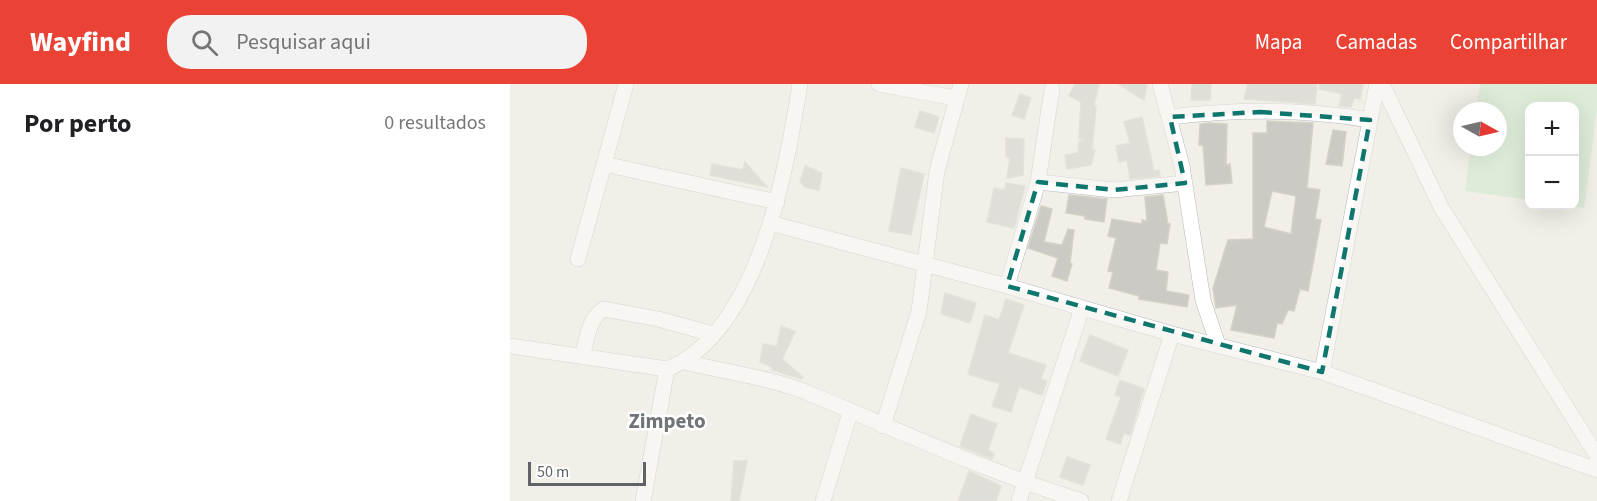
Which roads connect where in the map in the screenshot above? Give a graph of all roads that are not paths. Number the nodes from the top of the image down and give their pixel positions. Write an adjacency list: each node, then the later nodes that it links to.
1 (626, 84): 10 (street)
2 (879, 84): 7 (street)
3 (1160, 84): 8 (street)
4 (1379, 84): 9 (street); 29 (street)
5 (795, 85): 13 (street)
6 (1050, 86): 11 (street)
7 (958, 91): 16 (street)
8 (1170, 117): 9 (street); 12 (street)
9 (1370, 120): 26 (street)
10 (604, 164): 13 (street); 15 (street)
11 (1038, 182): 12 (street); 17 (street)
12 (1185, 183): 21 (street)
13 (777, 202): 14 (street)
14 (770, 223): 16 (street); 19 (street)
15 (578, 259)
16 (924, 264): 17 (street); 28 (street)
17 (1007, 286): 18 (street)
18 (1082, 308): 20 (street); 31 (street)
19 (713, 334): 23 (street); 24 (street)
20 (1172, 334): 21 (street); 36 (street)
21 (1218, 345): 26 (street)
22 (510, 346): 23 (street)
23 (582, 357): 25 (street)
24 (684, 362): 25 (street); 27 (street)
25 (667, 369): 32 (street)
26 (1322, 372): 30 (street)
27 (850, 413): 28 (street); 33 (street)
28 (883, 426): 31 (street)
29 (1597, 456)
30 (1597, 470)
31 (1025, 483): 34 (street); 35 (street)
32 (643, 501)
33 (824, 501)
34 (1019, 501)
35 (1081, 501)
36 (1119, 501)

